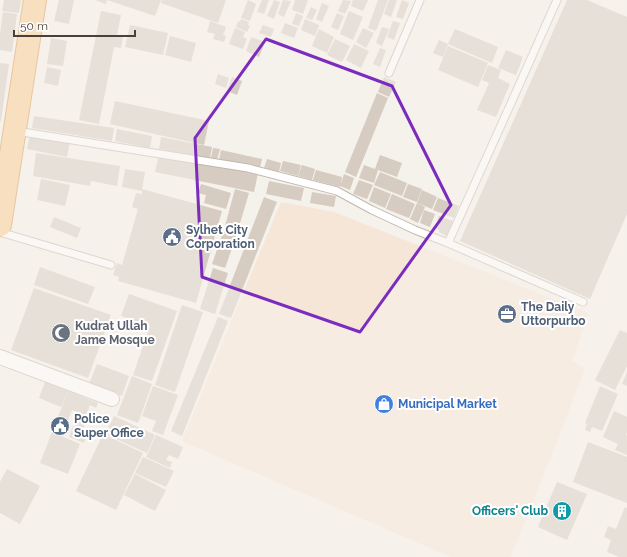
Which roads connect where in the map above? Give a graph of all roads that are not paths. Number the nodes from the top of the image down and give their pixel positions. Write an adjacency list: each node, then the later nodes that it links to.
1 (35, 0): 5 (highway)
2 (420, 0): 4 (lane)
3 (557, 0): 8 (lane)
4 (389, 73)
5 (14, 130): 6 (highway); 8 (lane)
6 (0, 225)
7 (0, 232): 9 (lane)
8 (448, 243): 10 (lane)
9 (111, 265)
10 (583, 302)
11 (0, 357): 12 (street)
12 (112, 399)

